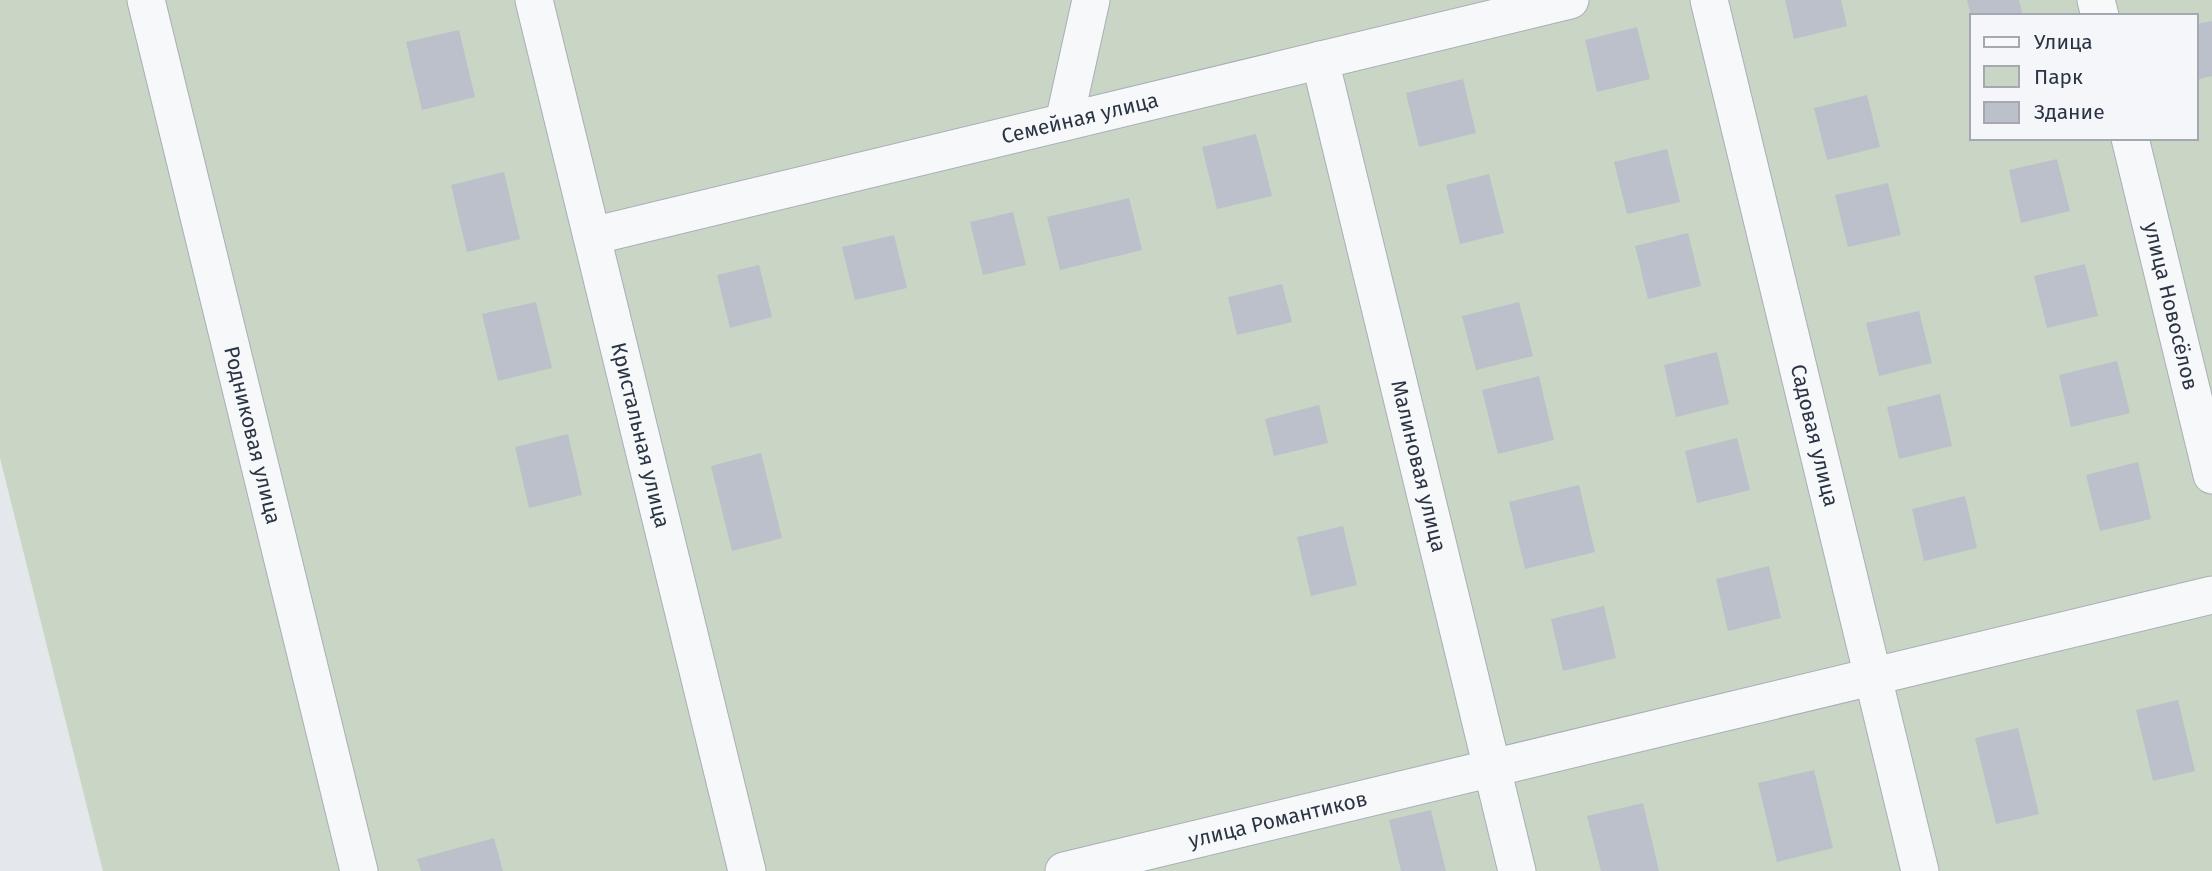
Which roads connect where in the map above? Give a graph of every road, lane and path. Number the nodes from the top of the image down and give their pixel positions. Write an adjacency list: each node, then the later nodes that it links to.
1 (146, 0): 14 (street, Родниковая улица)
2 (534, 0): 9 (street, Кристальная улица)
3 (1091, 0): 7 (street)
4 (1570, 0): 6 (street, Семейная улица)
5 (1709, 0): 12 (street, Садовая улица)
6 (1320, 60): 7 (street, Семейная улица); 13 (street, Малиновая улица)
7 (1064, 122): 9 (street, Семейная улица)
8 (2130, 140): 10 (street, улица Новосёлов)
9 (592, 236): 15 (street, Кристальная улица)
10 (2212, 475)
11 (2212, 595): 12 (street, улица Романтиков)
12 (1873, 676): 13 (street, улица Романтиков); 18 (street, Садовая улица)
13 (1492, 768): 16 (street, улица Романтиков); 17 (street, Малиновая улица)
14 (359, 871)
15 (747, 871)
16 (1064, 871)
17 (1517, 871)
18 (1920, 871)

